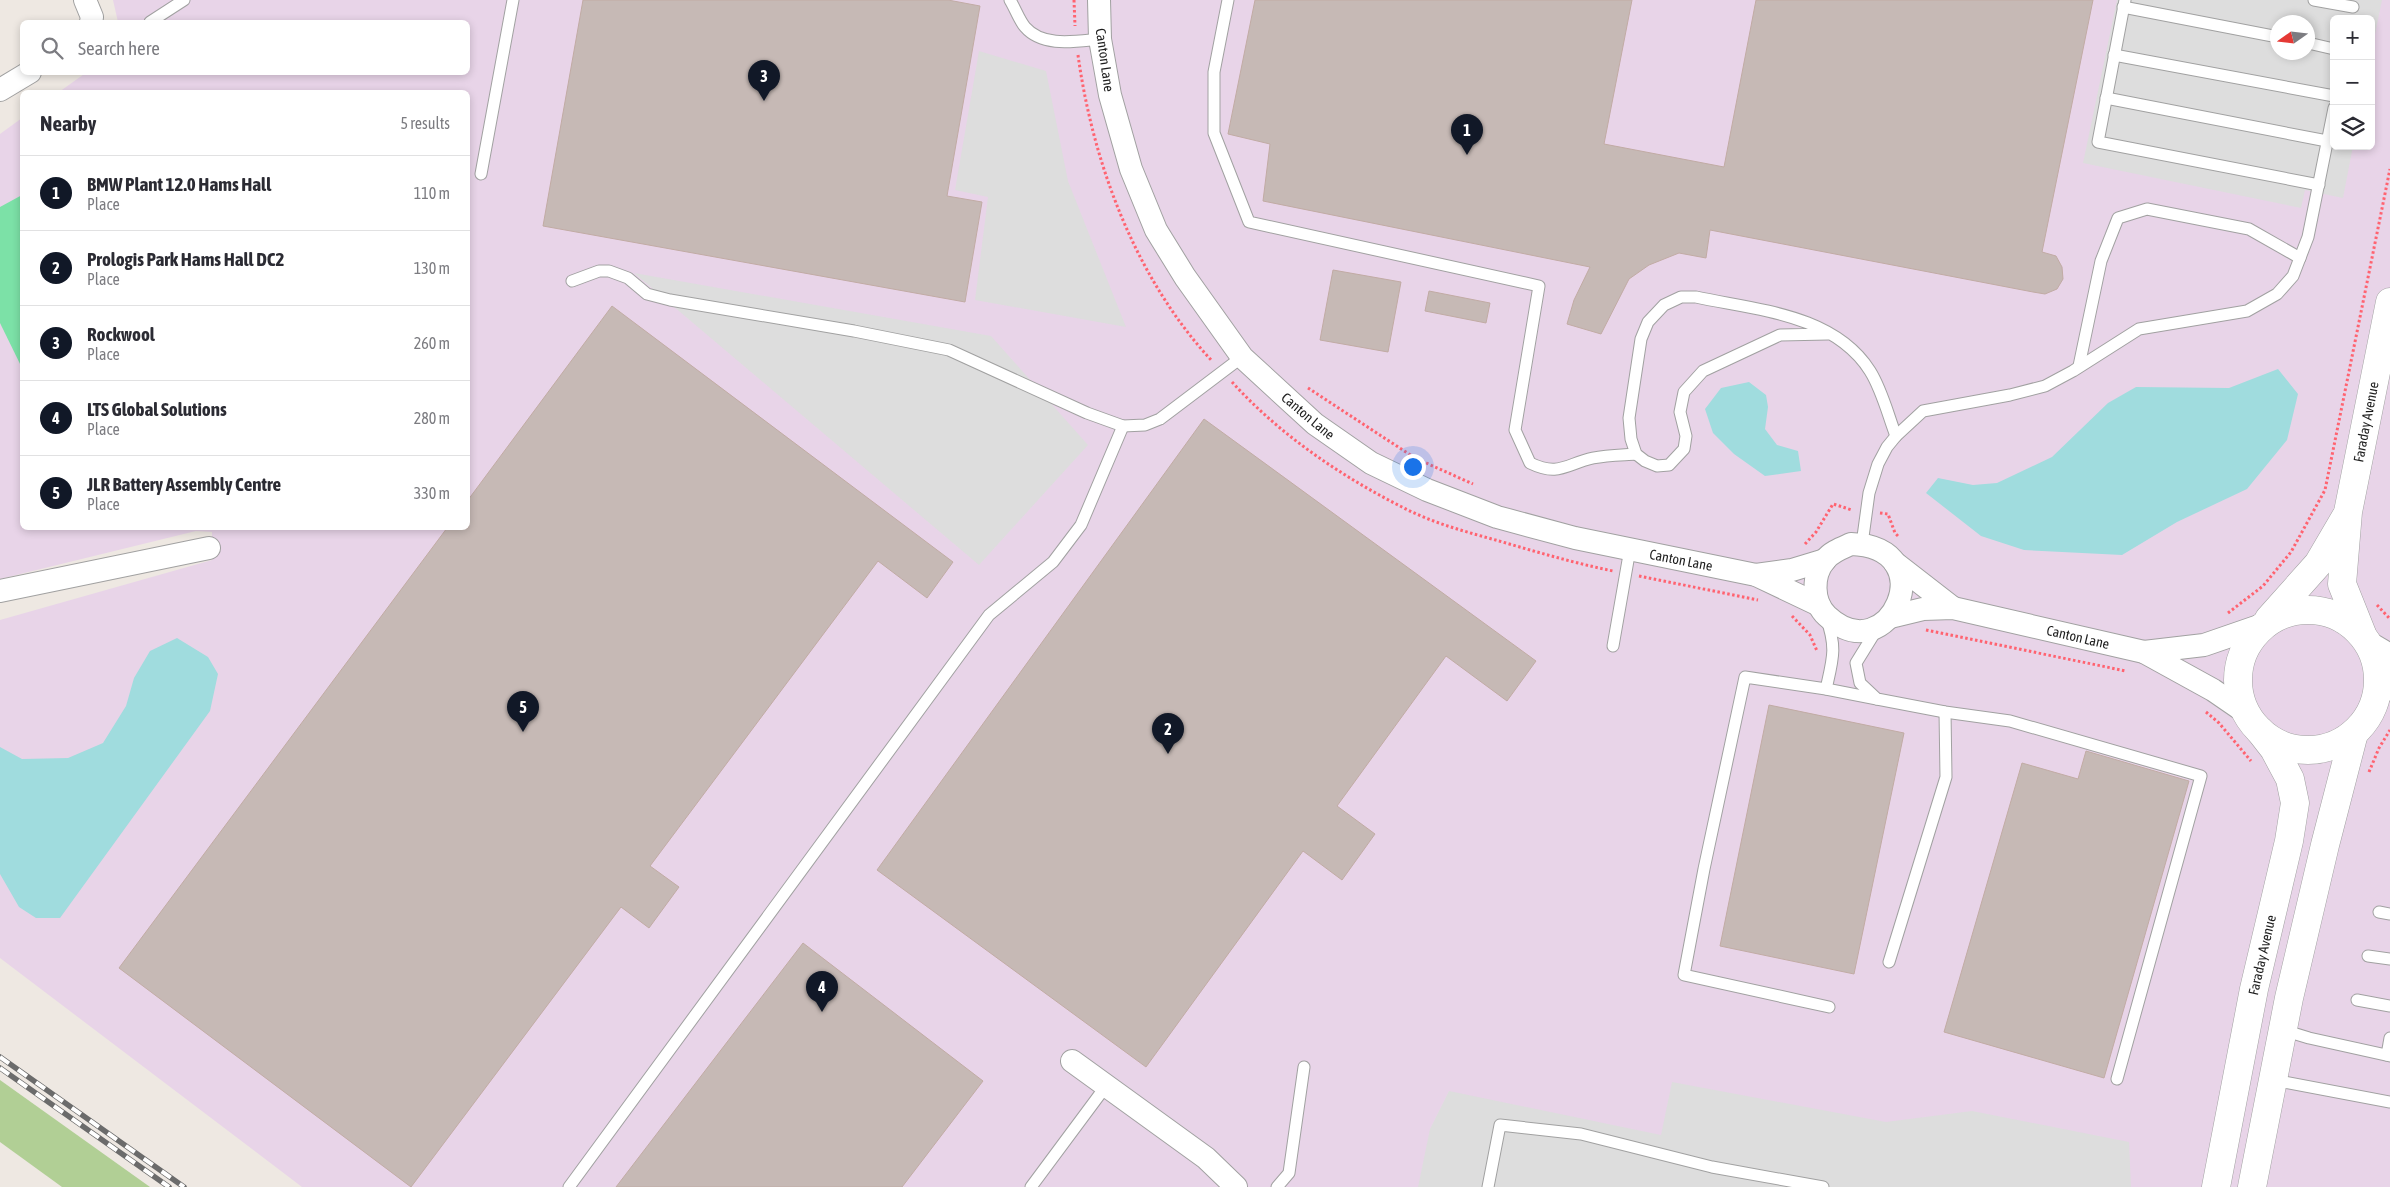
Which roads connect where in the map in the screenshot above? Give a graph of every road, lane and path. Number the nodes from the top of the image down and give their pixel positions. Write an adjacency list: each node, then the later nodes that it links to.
1 (85, 0): 11 (street)
2 (184, 0): 12 (lane)
3 (513, 0): 26 (lane)
4 (1010, 0): 15 (lane)
5 (1074, 0): 15 (path)
6 (1100, 0): 14 (street, Canton Lane)
7 (1228, 0): 38 (lane)
8 (2314, 0): 10 (lane)
9 (2124, 3): 13 (lane); 18 (lane)
10 (2353, 9)
11 (91, 20)
12 (153, 20)
13 (2270, 35)
14 (1100, 39): 15 (lane); 32 (street, Canton Lane)
15 (1076, 41): 34 (path)
16 (2315, 45): 17 (lane)
17 (2330, 48)
18 (2114, 54): 21 (lane); 22 (lane)
19 (25, 75): 20 (street)
20 (0, 90)
21 (2330, 95)
22 (2106, 98): 24 (lane); 27 (lane)
23 (2330, 130): 24 (lane)
24 (2328, 141): 27 (lane)
25 (2390, 169): 58 (path)
26 (481, 174)
27 (2319, 186): 28 (lane)
28 (2300, 258): 33 (lane); 33 (lane)
29 (572, 281): 36 (lane)
30 (2390, 302): 41 (street, Faraday Avenue)
31 (1828, 334): 37 (lane); 38 (lane); 38 (lane)
32 (1242, 357): 34 (lane); 47 (street, Canton Lane)
33 (2079, 366): 37 (lane)
34 (1223, 372): 36 (lane); 50 (path)
35 (1302, 384): 39 (path)
36 (1123, 426): 91 (lane)
37 (1896, 436): 44 (lane)
38 (1636, 454)
39 (1476, 485)
40 (1832, 504): 45 (path)
41 (2348, 512): 61 (street, Faraday Avenue); 63 (street, Faraday Avenue)
42 (1888, 514): 43 (path)
43 (1901, 540)
44 (1862, 544): 48 (street); 49 (street)
45 (1804, 546)
46 (209, 548): 52 (street)
47 (1630, 549): 50 (lane); 51 (street, Canton Lane)
48 (1825, 560): 51 (street, Canton Lane); 56 (street)
49 (1895, 563): 55 (street, Canton Lane); 60 (street)
50 (1626, 574): 53 (path); 64 (lane)
51 (1756, 575): 56 (street, Canton Lane)
52 (0, 591)
53 (1761, 601)
54 (2375, 604): 59 (path)
55 (1953, 608): 60 (street, Canton Lane); 65 (street, Canton Lane)
56 (1822, 609): 60 (street); 68 (lane)
57 (1789, 613): 66 (path)
58 (2225, 616)
59 (2390, 619)
60 (1883, 623): 70 (lane)
61 (2263, 624): 63 (street); 65 (street, Canton Lane); 73 (street)
62 (1922, 630): 67 (path)
63 (2373, 643): 69 (street)
64 (1613, 646)
65 (2144, 652): 73 (street, Canton Lane)
66 (1818, 654)
67 (2134, 673)
68 (1826, 689): 70 (lane); 81 (lane)
69 (2384, 691): 74 (street)
70 (1877, 699): 72 (lane)
71 (2200, 707): 75 (path)
72 (1945, 712): 78 (lane); 87 (lane)
73 (2252, 722): 74 (street); 97 (street, Faraday Avenue)
74 (2354, 733): 82 (street)
75 (2253, 763)
76 (2368, 956): 77 (lane)
77 (2390, 959)
78 (1890, 962)
79 (2357, 1000): 80 (lane)
80 (2390, 1006)
81 (1828, 1007)
82 (2282, 1030): 84 (lane); 88 (street)
83 (2390, 1038): 84 (lane)
84 (2388, 1055)
85 (1072, 1061): 89 (street)
86 (1304, 1067): 94 (lane)
87 (2117, 1079)
88 (2273, 1080): 90 (lane); 98 (street)
89 (1106, 1086): 92 (lane); 93 (street)
90 (2390, 1102)
91 (569, 1187)
92 (1032, 1187)
93 (1236, 1187)
94 (1277, 1187)
95 (1488, 1187): 96 (lane)
96 (1823, 1187)
97 (2216, 1187)
98 (2252, 1187)

